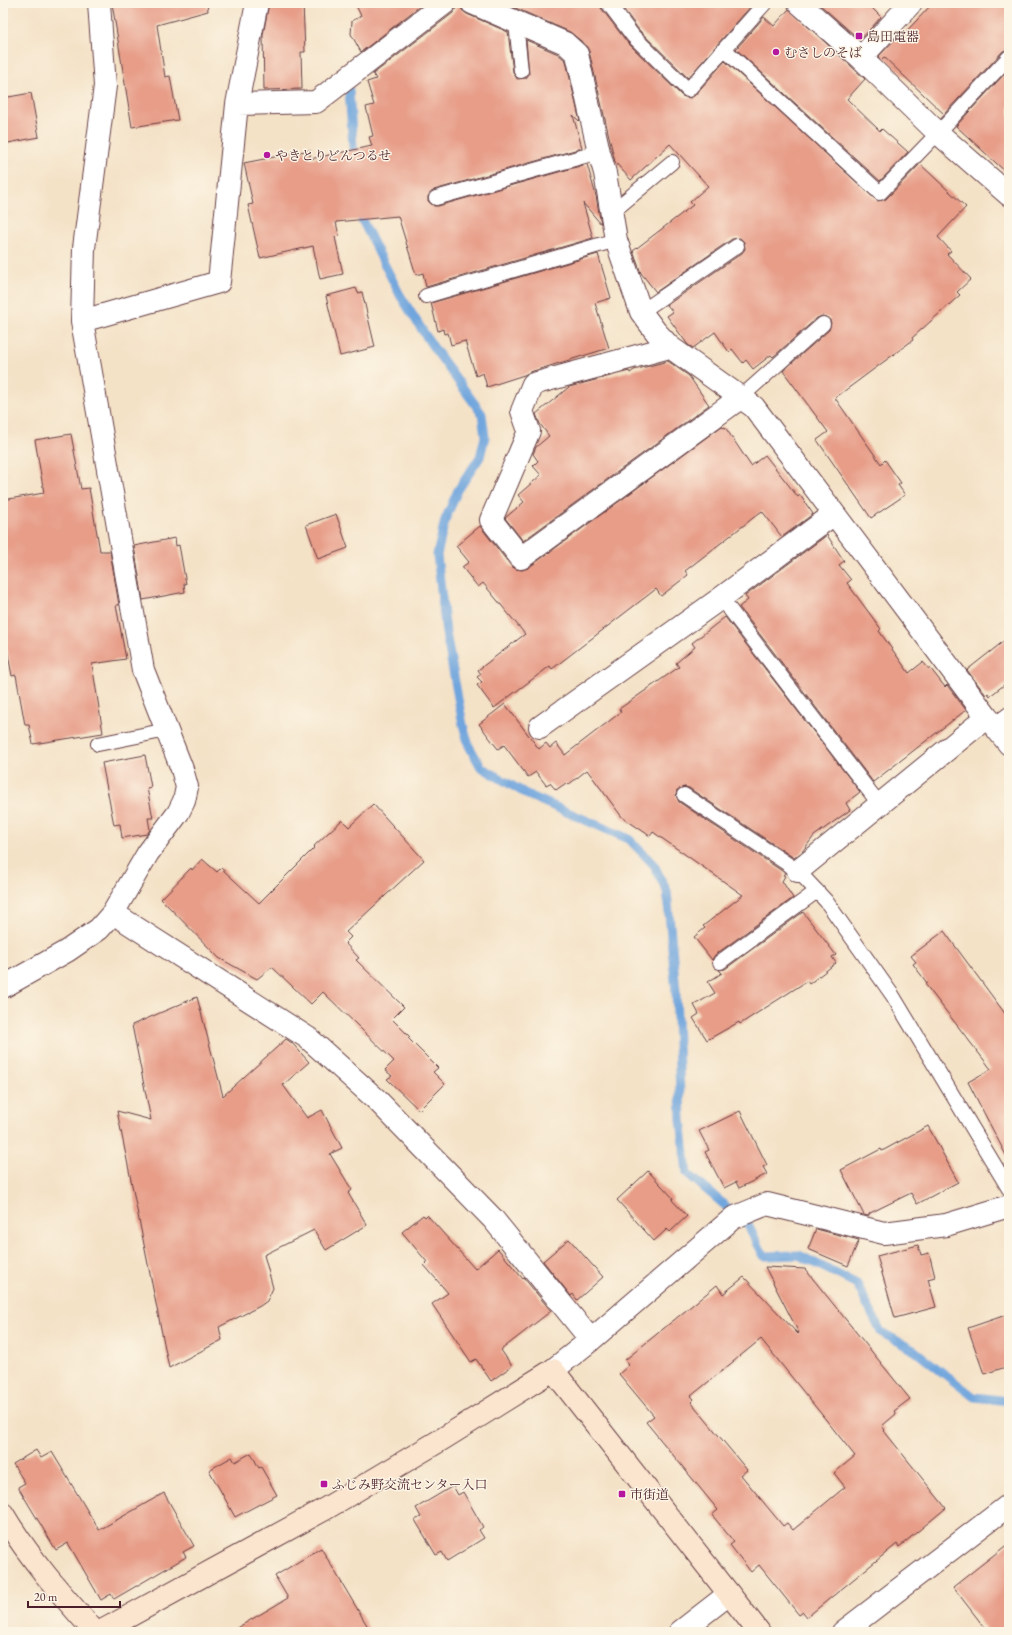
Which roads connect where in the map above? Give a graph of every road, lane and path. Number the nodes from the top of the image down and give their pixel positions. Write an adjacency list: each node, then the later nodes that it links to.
1 (99, 3): 25 (street)
2 (257, 3): 14 (street)
3 (445, 3): 14 (street)
4 (472, 3): 9 (street)
5 (608, 3): 10 (lane)
6 (765, 3): 10 (lane)
7 (799, 3): 12 (street)
8 (912, 3): 12 (street)
9 (516, 23): 13 (lane); 16 (street)
10 (724, 49): 15 (lane)
11 (1009, 57): 15 (lane)
12 (861, 58): 15 (street)
13 (521, 71)
14 (237, 104): 25 (street)
15 (938, 133): 18 (street)
16 (599, 152): 19 (lane); 20 (street)
17 (672, 162): 20 (lane)
18 (1009, 195)
19 (436, 198)
20 (612, 212): 21 (street)
21 (616, 240): 23 (lane); 24 (street)
22 (737, 246): 24 (lane)
23 (426, 296)
24 (641, 312): 27 (street)
25 (82, 321): 33 (street)
26 (823, 324): 28 (lane)
27 (670, 347): 28 (street); 28 (street)
28 (740, 398): 29 (street)
29 (834, 514): 30 (street); 31 (street)
30 (721, 598): 32 (street); 37 (lane)
31 (996, 719): 35 (street); 37 (street)
32 (540, 727)
33 (167, 730): 34 (lane); 40 (street)
34 (98, 744)
35 (1009, 744)
36 (684, 794): 38 (lane)
37 (880, 805): 38 (street)
38 (798, 871): 39 (lane)
39 (817, 891): 41 (lane); 43 (lane)
40 (113, 913): 42 (street); 45 (street)
41 (720, 962)
42 (3, 987)
43 (1009, 1188)
44 (1009, 1206): 45 (street)
45 (591, 1340): 46 (street)
46 (553, 1370): 49 (street); 51 (street)
47 (1009, 1505): 54 (street)
48 (3, 1514): 50 (street)
49 (729, 1594): 52 (street); 53 (street)
50 (95, 1632)
51 (100, 1632)
52 (680, 1632)
53 (759, 1632)
54 (843, 1632)

